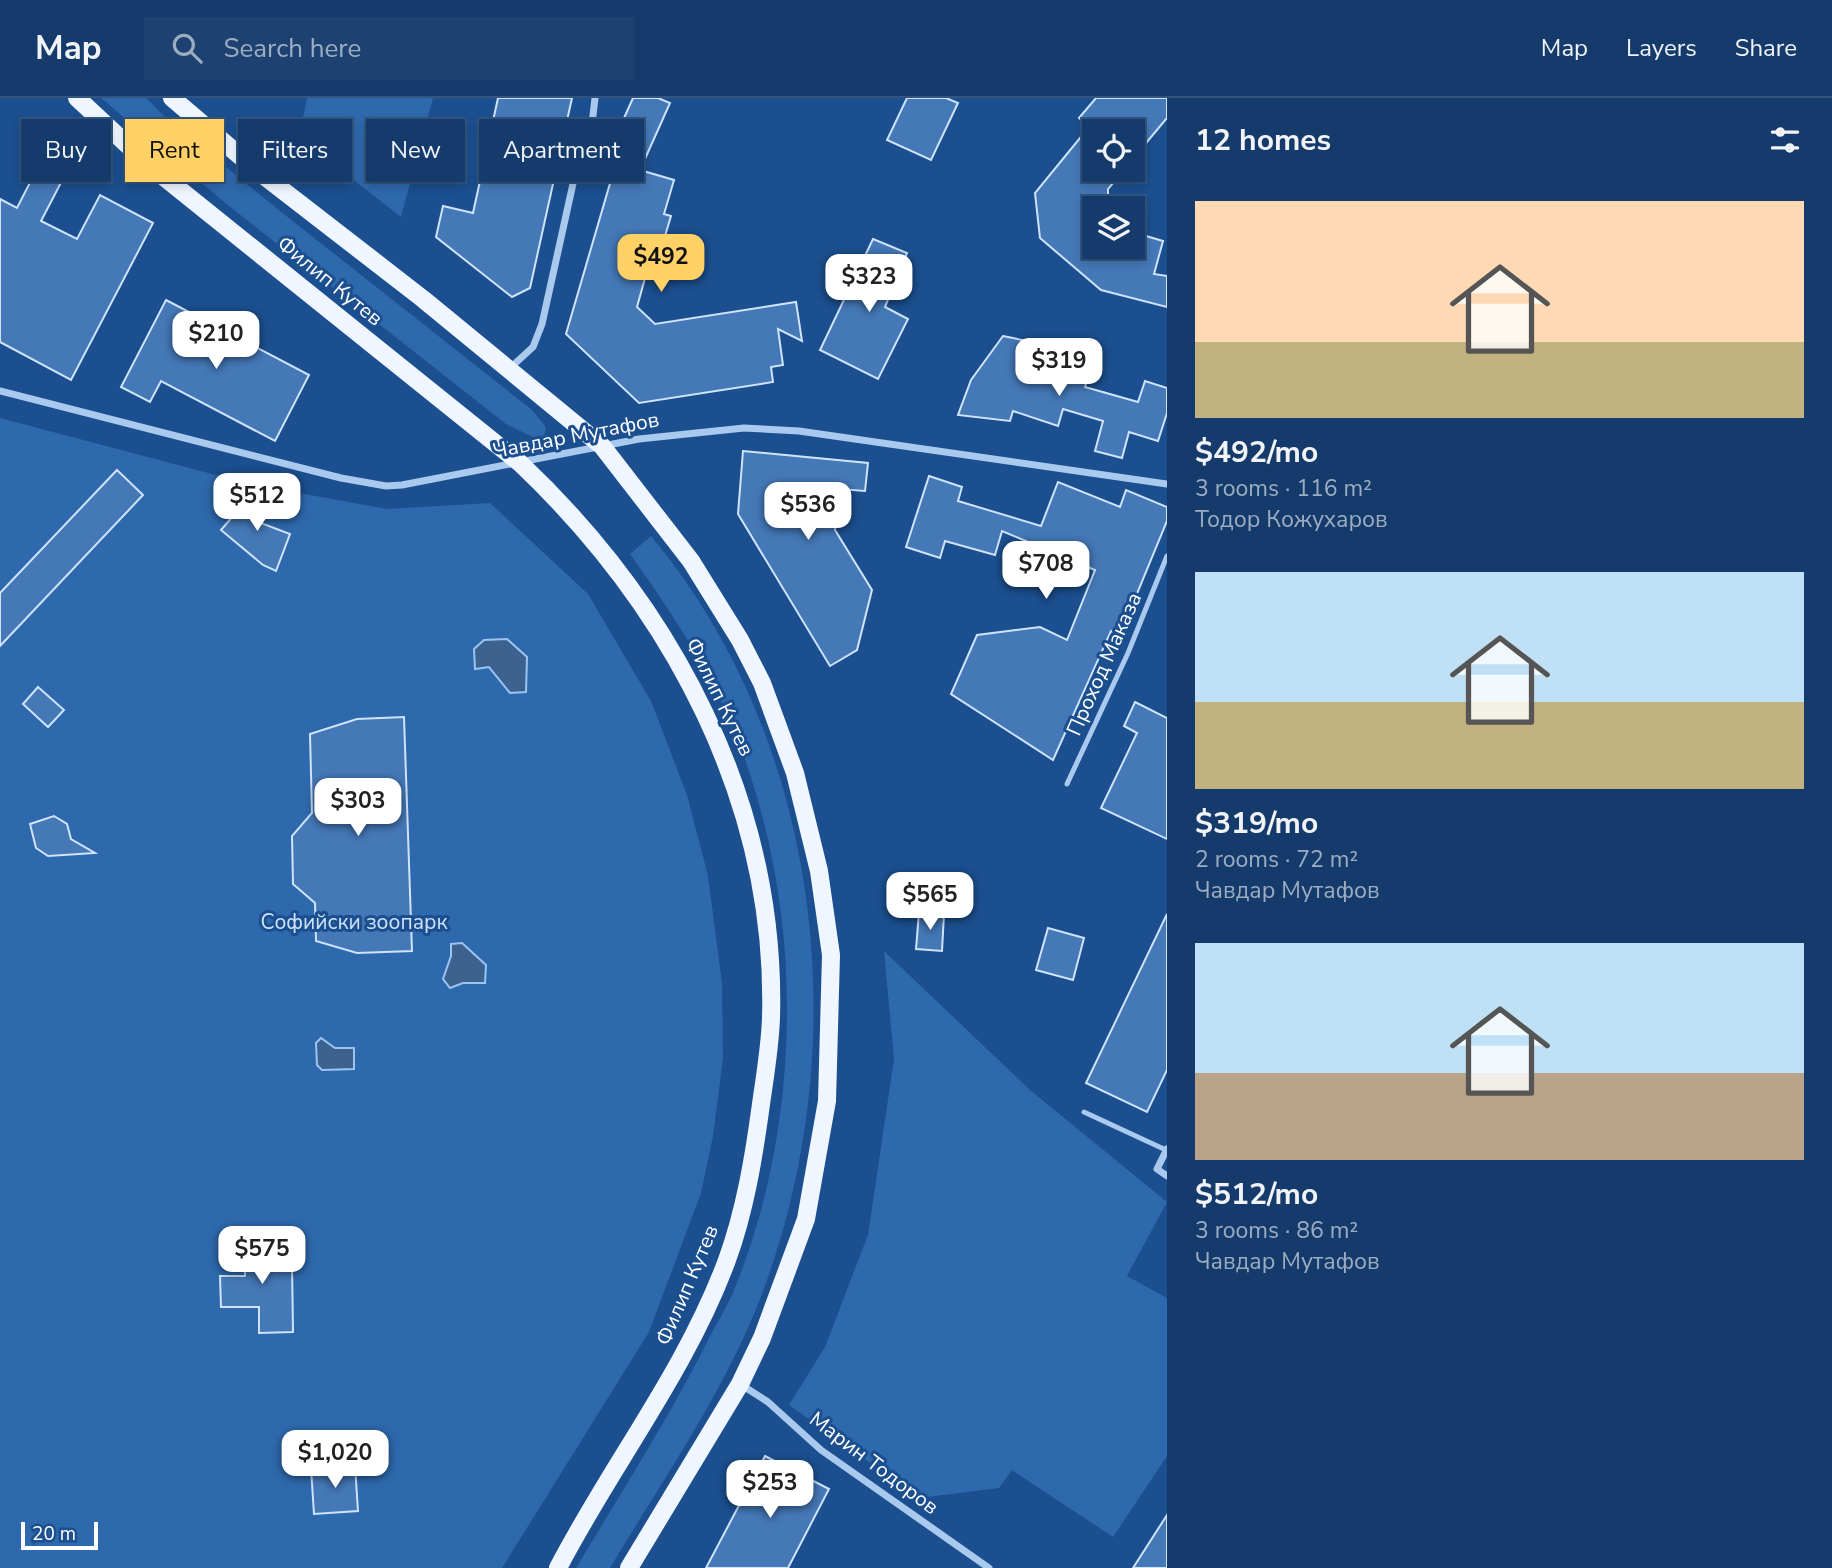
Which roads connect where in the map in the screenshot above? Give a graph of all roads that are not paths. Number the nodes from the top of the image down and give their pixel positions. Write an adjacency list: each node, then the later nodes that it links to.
1 (77, 98): 7 (main road, Филип Кутев)
2 (172, 98): 4 (main road, Филип Кутев)
3 (594, 98): 4 (street)
4 (509, 369): 6 (main road, Филип Кутев)
5 (0, 391): 7 (street, Чавдар Мутафов)
6 (603, 446): 7 (street, Чавдар Мутафов); 8 (street, Чавдар Мутафов); 14 (main road, Филип Кутев)
7 (520, 463): 16 (main road, Филип Кутев)
8 (1167, 484)
9 (1167, 556): 10 (lane, Проход Маказа)
10 (1067, 785)
11 (1084, 1112): 12 (lane)
12 (1167, 1150): 13 (street)
13 (1167, 1176)
14 (740, 1384): 15 (street, Марин Тодоров); 17 (main road, Филип Кутев)
15 (979, 1565): 18 (street, Марин Тодоров)
16 (558, 1568)
17 (629, 1568)
18 (989, 1568)

